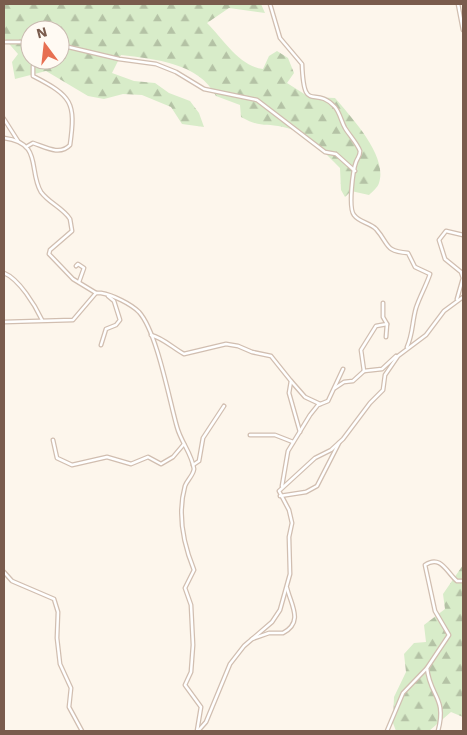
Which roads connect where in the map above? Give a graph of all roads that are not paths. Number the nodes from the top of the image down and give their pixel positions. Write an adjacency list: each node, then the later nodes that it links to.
1 (270, 4): 12 (street)
2 (458, 4): 3 (street)
3 (463, 30)
4 (4, 42): 5 (street)
5 (20, 42)
6 (70, 48): 12 (street)
7 (33, 70): 11 (street)
8 (4, 119): 10 (street)
9 (4, 138): 10 (street)
10 (18, 142): 11 (street)
11 (26, 147): 16 (street)
12 (355, 171): 28 (street)
13 (463, 235): 20 (street)
14 (76, 266): 16 (street)
15 (4, 273): 22 (street)
16 (79, 282): 17 (street)
17 (96, 293): 18 (street); 22 (street)
18 (104, 294): 25 (street); 27 (street)
19 (463, 297): 20 (street)
20 (456, 301): 28 (street)
21 (383, 303): 24 (street)
22 (42, 320): 23 (street)
23 (4, 322)
24 (387, 324): 26 (street); 31 (street)
25 (151, 335): 32 (street); 41 (street)
26 (386, 337)
27 (101, 345)
28 (406, 349): 29 (street)
29 (398, 356): 31 (street); 40 (street)
30 (343, 369): 33 (street)
31 (364, 371): 33 (street)
32 (291, 381): 34 (street); 36 (street)
33 (335, 388): 34 (street)
34 (320, 404): 36 (street)
35 (224, 406): 42 (street)
36 (300, 432): 39 (street)
37 (250, 436): 39 (street)
38 (52, 440): 41 (street)
39 (293, 442): 43 (street)
40 (339, 443): 43 (street); 44 (street)
41 (184, 444): 42 (street)
42 (194, 464): 51 (street)
43 (281, 487): 44 (street)
44 (280, 496): 47 (street)
45 (4, 572): 50 (street)
46 (463, 581): 49 (street)
47 (286, 587): 48 (street); 48 (street)
48 (251, 639): 51 (street)
49 (427, 668): 52 (street); 53 (street)
50 (82, 731)
51 (198, 731)
52 (387, 731)
53 (438, 731)

